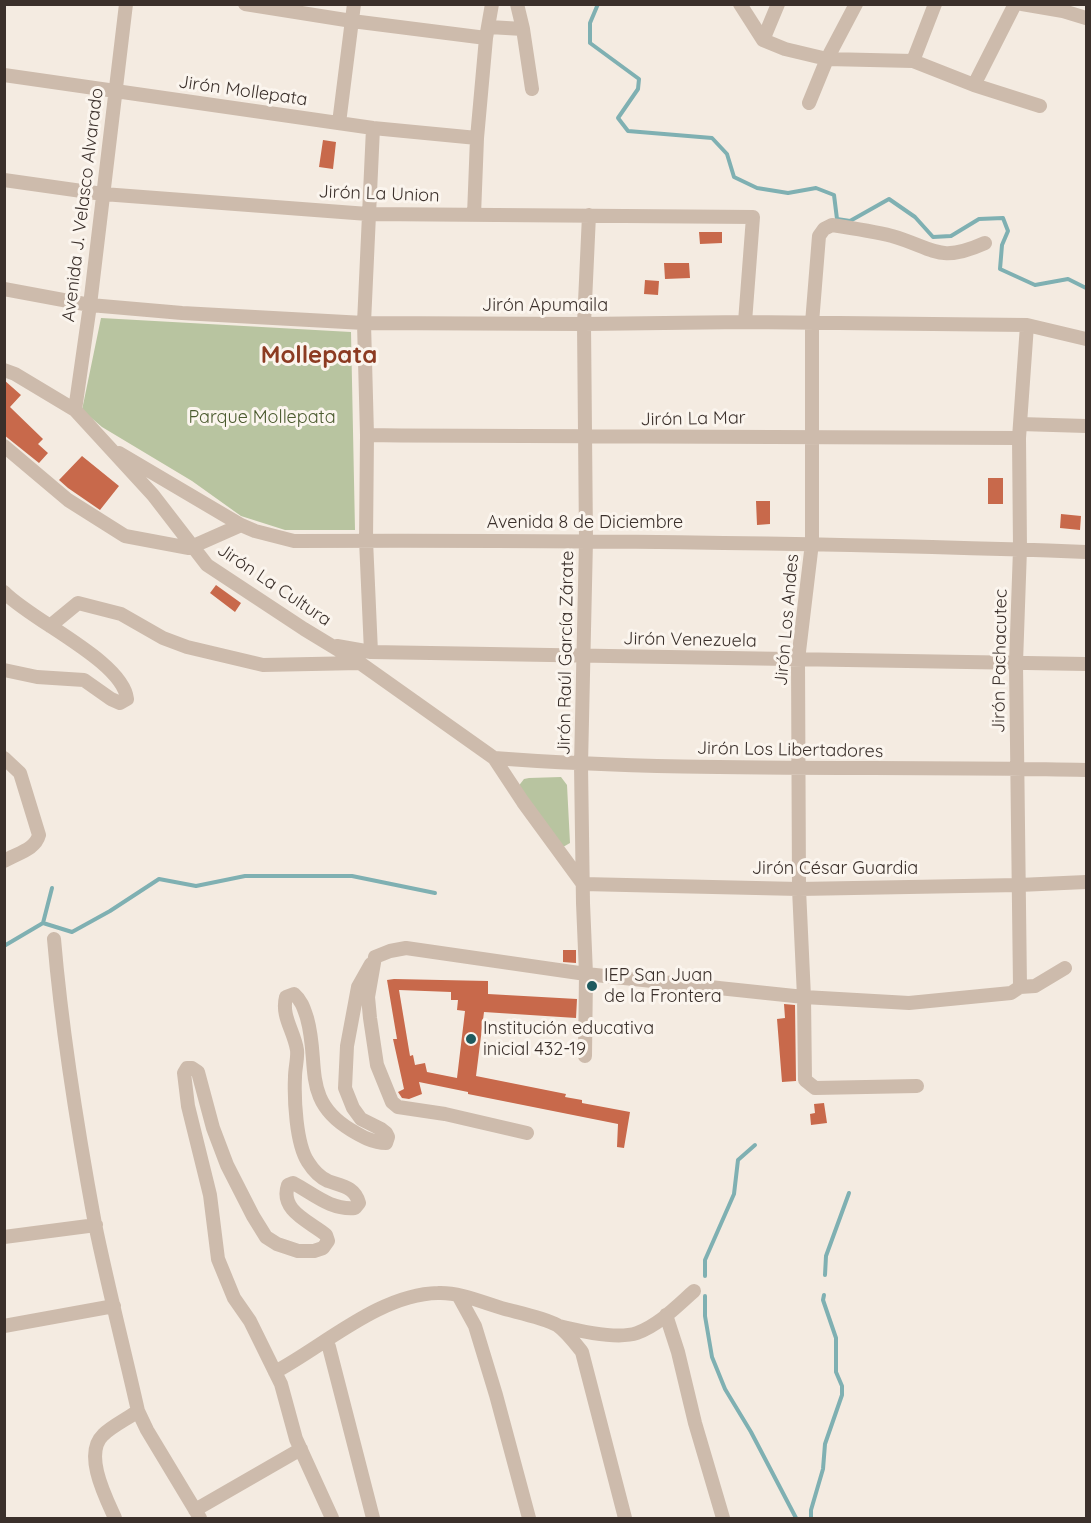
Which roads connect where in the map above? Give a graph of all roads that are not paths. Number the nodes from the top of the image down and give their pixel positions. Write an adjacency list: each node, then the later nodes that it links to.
1 (126, 4): 22 (street, Avenida J. Velasco Alvarado)
2 (244, 4): 13 (street)
3 (354, 4): 13 (street)
4 (492, 4): 15 (street)
5 (517, 4): 14 (street)
6 (740, 4): 16 (street)
7 (777, 4): 16 (street)
8 (856, 4): 17 (street)
9 (935, 4): 18 (street)
10 (1015, 4): 20 (street)
11 (1022, 4): 12 (street)
12 (1086, 18)
13 (352, 21): 15 (street); 25 (street)
14 (523, 29): 15 (street); 21 (street)
15 (488, 32): 27 (street)
16 (763, 40): 17 (street)
17 (827, 60): 18 (street); 23 (street)
18 (913, 61): 20 (street)
19 (4, 75): 22 (street, Jirón Mollepata)
20 (974, 85): 24 (street)
21 (532, 89)
22 (116, 91): 25 (street, Jirón Mollepata); 29 (street, Avenida J. Velasco Alvarado)
23 (809, 103)
24 (1040, 106)
25 (339, 123): 26 (street, Jirón Mollepata)
26 (373, 128): 27 (street, Jirón Mollepata); 30 (street)
27 (477, 138): 31 (street)
28 (4, 180): 29 (street, Jirón La Union)
29 (103, 194): 30 (street, Jirón La Union); 35 (street, Avenida J. Velasco Alvarado)
30 (368, 214): 31 (street, Jirón La Union); 38 (street)
31 (474, 215): 32 (street, Jirón La Union)
32 (589, 215): 36 (street, Jirón La Union); 39 (street, Jirón Raúl García Zárate)
33 (985, 243): 37 (street, Jirón Los Andes)
34 (4, 289): 35 (street, Jirón Apumaila)
35 (90, 305): 38 (street, Jirón Apumaila); 43 (street, Avenida J. Velasco Alvarado)
36 (745, 322): 37 (street, Jirón Apumaila); 39 (street, Jirón Apumaila)
37 (812, 322): 40 (street, Jirón Apumaila); 47 (street, Jirón Los Andes)
38 (364, 323): 39 (street, Jirón Apumaila); 46 (street)
39 (584, 324): 48 (street, Jirón Raúl García Zárate)
40 (1027, 325): 41 (street, Jirón Apumaila); 45 (street, Jirón Pachacutec)
41 (1086, 339)
42 (4, 370): 43 (street, Jirón La Cultura)
43 (75, 410): 50 (street, Jirón La Cultura)
44 (1086, 426): 45 (street, Jirón La Mar)
45 (1020, 431): 47 (street, Jirón La Mar); 56 (street, Jirón Pachacutec)
46 (367, 435): 48 (street, Jirón La Mar); 52 (street)
47 (811, 436): 48 (street, Jirón La Mar); 54 (street, Jirón Los Andes)
48 (585, 438): 53 (street, Jirón Raúl García Zárate)
49 (4, 446): 55 (street)
50 (106, 446): 51 (street, Avenida 8 de Diciembre); 55 (street, Jirón La Cultura)
51 (242, 525): 52 (street, Avenida 8 de Diciembre); 55 (street)
52 (366, 540): 53 (street, Avenida 8 de Diciembre); 61 (street)
53 (586, 540): 54 (street, Avenida 8 de Diciembre); 62 (street, Jirón Raúl García Zárate)
54 (812, 543): 56 (street, Avenida 8 de Diciembre); 63 (street, Jirón Los Andes)
55 (193, 547): 60 (street, Jirón La Cultura)
56 (1020, 549): 57 (street, Avenida 8 de Diciembre); 65 (street, Jirón Pachacutec)
57 (1086, 552)
58 (4, 592): 59 (street)
59 (50, 626): 64 (street); 67 (street)
60 (329, 644): 61 (street, Jirón Venezuela); 64 (street, Jirón La Cultura)
61 (371, 652): 62 (street, Jirón Venezuela)
62 (583, 657): 63 (street, Jirón Venezuela); 70 (street, Jirón Raúl García Zárate)
63 (798, 660): 65 (street, Jirón Venezuela); 72 (street, Jirón Los Andes)
64 (360, 663): 69 (street, Jirón La Cultura)
65 (1016, 663): 66 (street, Jirón Venezuela); 71 (street, Jirón Pachacutec)
66 (1086, 664)
67 (4, 670)
68 (4, 758): 74 (street)
69 (494, 758): 70 (street, Jirón Los Libertadores); 76 (street)
70 (581, 765): 72 (street, Jirón Los Libertadores); 76 (street, Jirón Raúl García Zárate)
71 (1017, 768): 72 (street, Jirón Los Libertadores); 73 (street, Jirón Los Libertadores); 77 (street, Jirón Pachacutec)
72 (799, 769): 78 (street, Jirón Los Andes)
73 (1086, 770)
74 (4, 861)
75 (1086, 882): 77 (street, Jirón César Guardia)
76 (583, 884): 78 (street, Jirón César Guardia); 82 (street, Jirón Raúl García Zárate)
77 (1019, 885): 78 (street, Jirón César Guardia); 83 (street, Jirón Pachacutec)
78 (799, 889): 84 (street, Jirón Los Andes)
79 (54, 939): 88 (street)
80 (375, 957): 82 (street); 87 (street); 97 (street)
81 (1065, 968): 83 (street)
82 (586, 974): 84 (street); 85 (street, Jirón Raúl García Zárate)
83 (1016, 990): 84 (street)
84 (804, 997): 86 (street, Jirón Los Andes)
85 (585, 1056)
86 (917, 1086)
87 (527, 1133)
88 (96, 1225): 89 (street); 92 (street)
89 (4, 1237)
90 (694, 1291): 93 (street)
91 (458, 1295): 94 (street); 96 (street); 104 (street)
92 (114, 1306): 95 (street); 98 (street)
93 (666, 1315): 94 (street); 106 (street)
94 (556, 1325): 105 (street)
95 (4, 1326)
96 (325, 1341): 97 (street); 103 (street)
97 (275, 1372): 99 (street)
98 (138, 1411): 100 (street); 101 (street)
99 (301, 1449): 100 (street); 102 (street)
100 (197, 1514)
101 (115, 1518)
102 (332, 1518)
103 (373, 1518)
104 (529, 1518)
105 (625, 1518)
106 (723, 1518)

